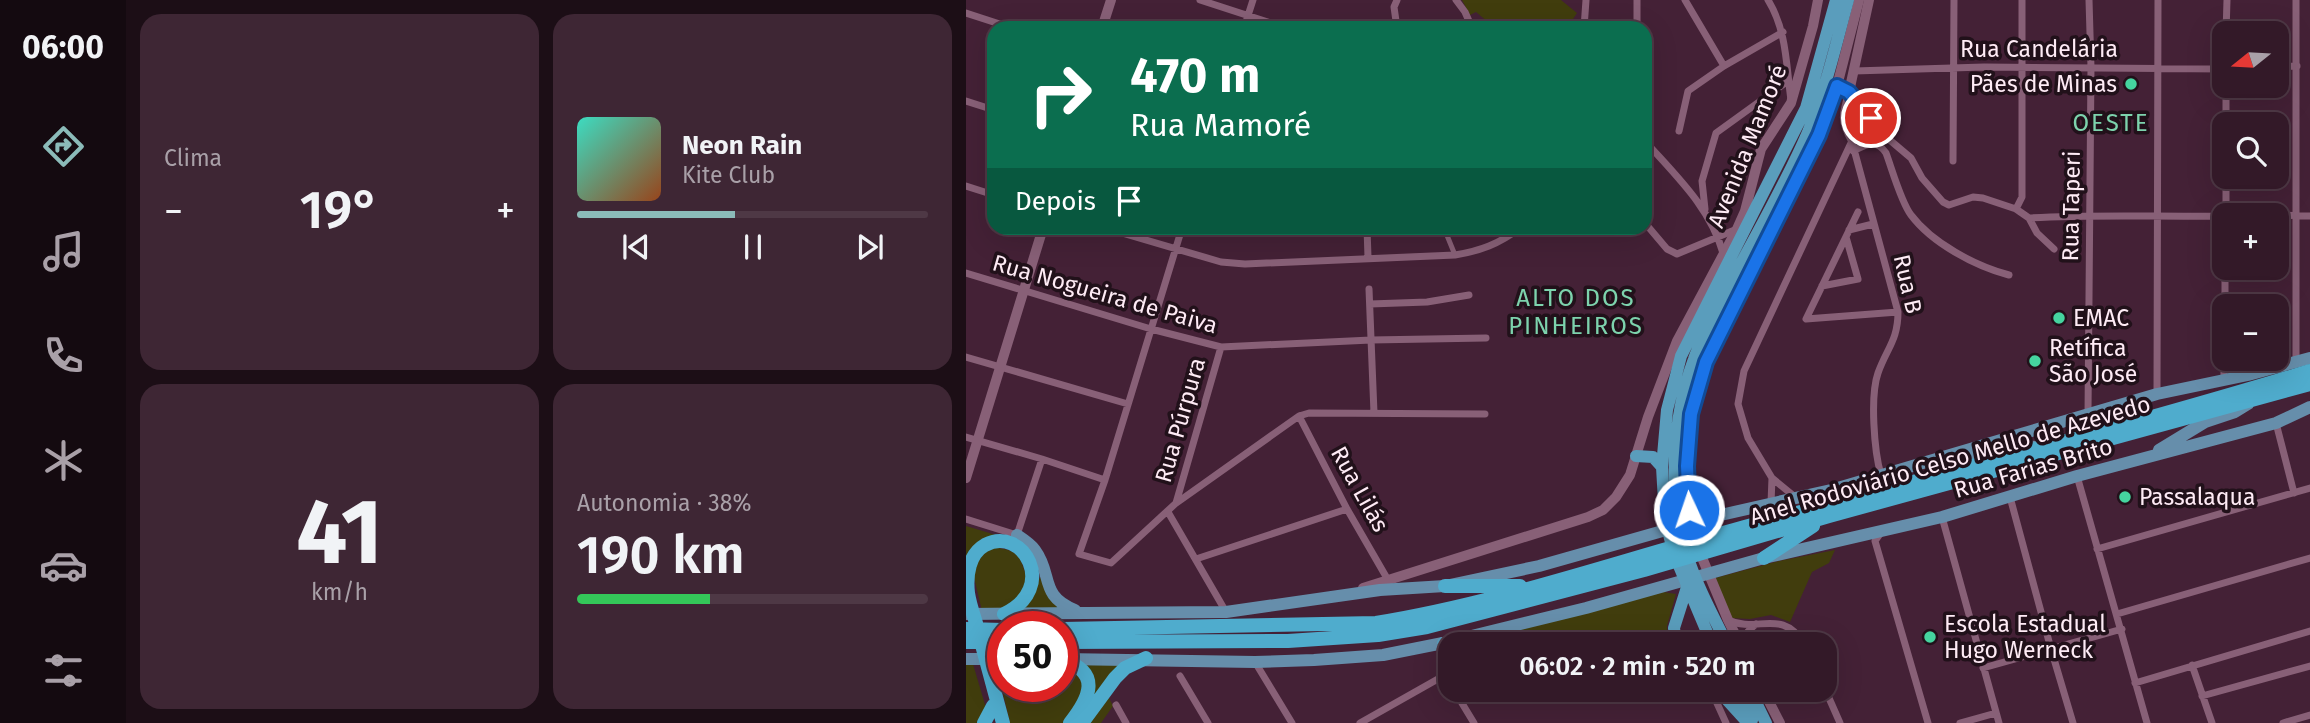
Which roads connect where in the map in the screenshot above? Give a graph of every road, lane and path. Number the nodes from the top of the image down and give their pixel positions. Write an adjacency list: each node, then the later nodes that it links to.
1 (1111, 0): 24 (street)
2 (1199, 0): 22 (street)
3 (1253, 0): 22 (street)
4 (1397, 0): 27 (street)
5 (1456, 0): 28 (street)
6 (1586, 0): 29 (street)
7 (1637, 0): 30 (street)
8 (1685, 0): 33 (street)
9 (1768, 0): 32 (street)
10 (1818, 0): 46 (street, Avenida Mamoré)
11 (1836, 0): 116 (highway)
12 (1848, 0): 164 (highway)
13 (1859, 0): 43 (main road)
14 (1869, 0): 41 (street)
15 (1954, 0): 38 (street)
16 (2022, 0): 36 (street)
17 (2089, 0): 37 (street, Rua Taperi)
18 (2158, 0): 39 (street)
19 (2227, 0): 31 (street)
20 (2296, 0): 35 (street)
21 (966, 13): 23 (street)
22 (1249, 15): 25 (street); 26 (street)
23 (991, 21)
24 (1104, 21)
25 (1247, 21)
26 (1266, 21)
27 (1396, 21)
28 (1469, 21)
29 (1584, 21)
30 (1637, 21)
31 (2227, 21)
32 (1783, 32): 33 (street); 42 (street)
33 (1724, 66): 48 (street)
34 (2289, 66): 35 (street)
35 (2297, 66): 59 (street)
36 (2023, 67): 37 (street, Rua Candelária); 38 (street, Rua Candelária); 55 (street)
37 (2091, 67): 39 (street, Rua Candelária); 57 (street, Rua Taperi)
38 (1954, 68): 41 (street, Rua Candelária); 51 (street)
39 (2159, 69): 40 (street, Rua Candelária); 62 (street)
40 (2212, 69)
41 (1854, 71): 44 (street)
42 (1788, 81): 46 (street); 54 (street)
43 (1837, 86): 44 (street); 154 (main road)
44 (1849, 92): 49 (street, Rua B); 55 (street)
45 (966, 101): 47 (street)
46 (1791, 103): 65 (street, Avenida Mamoré)
47 (987, 108)
48 (1679, 131)
49 (1852, 146): 64 (street, Rua B); 81 (street); 120 (street)
50 (1652, 149): 54 (street)
51 (1953, 161)
52 (966, 186): 53 (street)
53 (987, 193)
54 (1705, 209): 74 (street)
55 (2016, 209): 63 (street)
56 (1858, 212): 67 (street)
57 (2090, 215): 62 (street); 63 (street); 105 (street, Rua Taperi)
58 (2289, 215): 59 (street)
59 (2296, 215): 61 (street); 94 (street)
60 (2212, 216): 62 (street)
61 (2310, 216)
62 (2159, 217): 100 (street)
63 (2029, 218): 76 (street)
64 (1873, 224): 67 (street); 87 (street, Rua B)
65 (1737, 229): 74 (street); 77 (street, Avenida Mamoré)
66 (1652, 231): 74 (street)
67 (1848, 233): 82 (street); 82 (street)
68 (1041, 235): 84 (street)
69 (1130, 235): 75 (street)
70 (1180, 235): 75 (street)
71 (1367, 235): 79 (street)
72 (1447, 235): 78 (street)
73 (1510, 235): 78 (street)
74 (1718, 236): 77 (street)
75 (1176, 248): 79 (street); 88 (street)
76 (2054, 249)
77 (1723, 253): 112 (street, Avenida Mamoré)
78 (1455, 255): 79 (street)
79 (1368, 257)
80 (966, 273): 84 (street, Rua Nogueira de Paiva)
81 (2009, 275)
82 (1822, 286): 87 (street)
83 (1369, 289): 86 (street)
84 (1023, 290): 88 (street, Rua Nogueira de Paiva); 95 (street)
85 (1469, 295): 86 (street)
86 (1370, 304): 90 (street)
87 (1898, 312): 117 (street, Rua B)
88 (1150, 329): 91 (street, Rua Nogueira de Paiva); 102 (street)
89 (1486, 338): 90 (street, Rua Nogueira de Paiva)
90 (1371, 340): 91 (street, Rua Nogueira de Paiva); 104 (street)
91 (1221, 348): 127 (street, Rua Púrpura)
92 (966, 357): 95 (street)
93 (2310, 358): 94 (main road, Anel Rodoviário Celso Mello de Azevedo)
94 (2295, 362): 98 (main road, Anel Rodoviário Celso Mello de Azevedo)
95 (1000, 367): 102 (street); 110 (street)
96 (2224, 371): 98 (street)
97 (2310, 371): 111 (highway, Anel Rodoviário Celso Mello de Azevedo)
98 (2224, 380): 100 (main road, Anel Rodoviário Celso Mello de Azevedo)
99 (2310, 384): 101 (highway, Anel Rodoviário Celso Mello de Azevedo)
100 (2157, 394): 105 (main road, Anel Rodoviário Celso Mello de Azevedo)
101 (2258, 398): 111 (highway, Anel Rodoviário Celso Mello de Azevedo); 114 (main road)
102 (1128, 404): 121 (street)
103 (2310, 407): 108 (main road, Rua Farias Brito)
104 (1374, 413): 106 (street); 107 (street)
105 (2088, 413): 113 (main road, Anel Rodoviário Celso Mello de Azevedo)
106 (1485, 414)
107 (1299, 416): 127 (street); 128 (street, Rua Lilás)
108 (2276, 423): 114 (main road, Rua Farias Brito); 123 (street)
109 (966, 437): 110 (street)
110 (978, 440): 115 (street); 119 (street)
111 (2048, 453): 113 (main road); 130 (highway, Anel Rodoviário Celso Mello de Azevedo); 135 (highway, Anel Rodoviário Celso Mello de Azevedo)
112 (1636, 456): 116 (highway); 141 (street, Avenida Mamoré)
113 (1942, 458): 117 (main road, Anel Rodoviário Celso Mello de Azevedo)
114 (2143, 458): 118 (main road, Rua Farias Brito)
115 (1042, 459): 121 (street); 134 (street)
116 (1662, 467): 144 (highway)
117 (1881, 475): 125 (main road, Anel Rodoviário Celso Mello de Azevedo)
118 (2077, 476): 124 (main road, Rua Farias Brito); 136 (street)
119 (966, 478)
120 (1772, 478): 125 (street); 126 (street)
121 (1105, 481): 129 (street)
122 (2310, 488): 123 (street)
123 (2294, 493): 136 (street)
124 (2010, 497): 131 (main road, Rua Farias Brito); 172 (street)
125 (1796, 498): 126 (main road, Anel Rodoviário Celso Mello de Azevedo)
126 (1771, 503): 143 (main road, Anel Rodoviário Celso Mello de Azevedo)
127 (1175, 504): 129 (street)
128 (1347, 509): 139 (street); 141 (street, Rua Lilás)
129 (1168, 512): 139 (street)
130 (1829, 516): 135 (highway, Anel Rodoviário Celso Mello de Azevedo); 137 (highway)
131 (1942, 517): 133 (main road, Rua Farias Brito); 181 (street)
132 (966, 519): 134 (street)
133 (1882, 531): 137 (main road, Rua Farias Brito); 216 (street)
134 (1017, 535): 149 (main road)
135 (1718, 541): 140 (highway, Anel Rodoviário Celso Mello de Azevedo)
136 (2097, 548): 153 (street)
137 (1764, 558): 161 (main road, Rua Farias Brito)
138 (2310, 558): 153 (street)
139 (1196, 559): 150 (street)
140 (1642, 564): 142 (highway, Anel Rodoviário Celso Mello de Azevedo); 170 (highway, Anel Rodoviário Celso Mello de Azevedo)
141 (1388, 580): 146 (street, Avenida Mamoré)
142 (1560, 580): 143 (highway); 157 (highway, Anel Rodoviário Celso Mello de Azevedo)
143 (1445, 586): 146 (main road, Anel Rodoviário Celso Mello de Azevedo)
144 (1687, 586): 162 (highway); 163 (highway)
145 (967, 594): 147 (highway); 182 (highway)
146 (1342, 595): 150 (main road, Anel Rodoviário Celso Mello de Azevedo)
147 (1010, 611)
148 (1078, 612): 149 (main road, Anel Rodoviário Celso Mello de Azevedo)
149 (1082, 612): 150 (main road, Anel Rodoviário Celso Mello de Azevedo)
150 (1226, 612)
151 (966, 614): 152 (main road, Anel Rodoviário Celso Mello de Azevedo)
152 (987, 614)
153 (2117, 614): 158 (street)
154 (1728, 620): 155 (street); 165 (main road)
155 (1757, 623): 166 (street); 167 (street)
156 (966, 629): 159 (highway)
157 (1078, 629)
158 (2122, 629): 172 (street); 185 (street)
159 (987, 630)
160 (2310, 631): 179 (street)
161 (1490, 632)
162 (1674, 632)
163 (1707, 632)
164 (1721, 632)
165 (1735, 632)
166 (1747, 632)
167 (1795, 632)
168 (966, 642): 169 (highway)
169 (987, 642)
170 (1078, 642)
171 (1438, 645): 177 (main road)
172 (2051, 649): 181 (street); 219 (street)
173 (1146, 658): 176 (main road); 177 (main road); 204 (highway)
174 (966, 659): 175 (main road)
175 (987, 659)
176 (1078, 659)
177 (1255, 662): 207 (street)
178 (1078, 665): 203 (highway)
179 (2192, 665): 185 (street); 186 (street)
180 (2310, 666): 186 (street)
181 (1983, 668): 198 (street)
182 (987, 672)
183 (1180, 676): 206 (street)
184 (1438, 679): 208 (street)
185 (2135, 683): 220 (street)
186 (2202, 696): 221 (street)
187 (992, 702): 197 (highway)
188 (996, 702): 202 (highway)
189 (1461, 702): 209 (street)
190 (1716, 702): 210 (street)
191 (1729, 702): 211 (highway)
192 (1742, 702): 212 (highway)
193 (1756, 702): 213 (highway)
194 (1769, 702): 214 (main road)
195 (1831, 702): 215 (street)
196 (1116, 705): 205 (street)
197 (993, 706): 200 (highway); 201 (highway)
198 (1996, 713): 217 (street); 218 (street)
199 (2310, 715): 222 (street)
200 (984, 723)
201 (998, 723)
202 (1003, 723)
203 (1070, 723)
204 (1082, 723)
205 (1126, 723)
206 (1208, 723)
207 (1292, 723)
208 (1360, 723)
209 (1474, 723)
210 (1726, 723)
211 (1748, 723)
212 (1753, 723)
213 (1766, 723)
214 (1780, 723)
215 (1840, 723)
216 (1928, 723)
217 (1960, 723)
218 (1999, 723)
219 (2073, 723)
220 (2147, 723)
221 (2212, 723)
222 (2283, 723)

